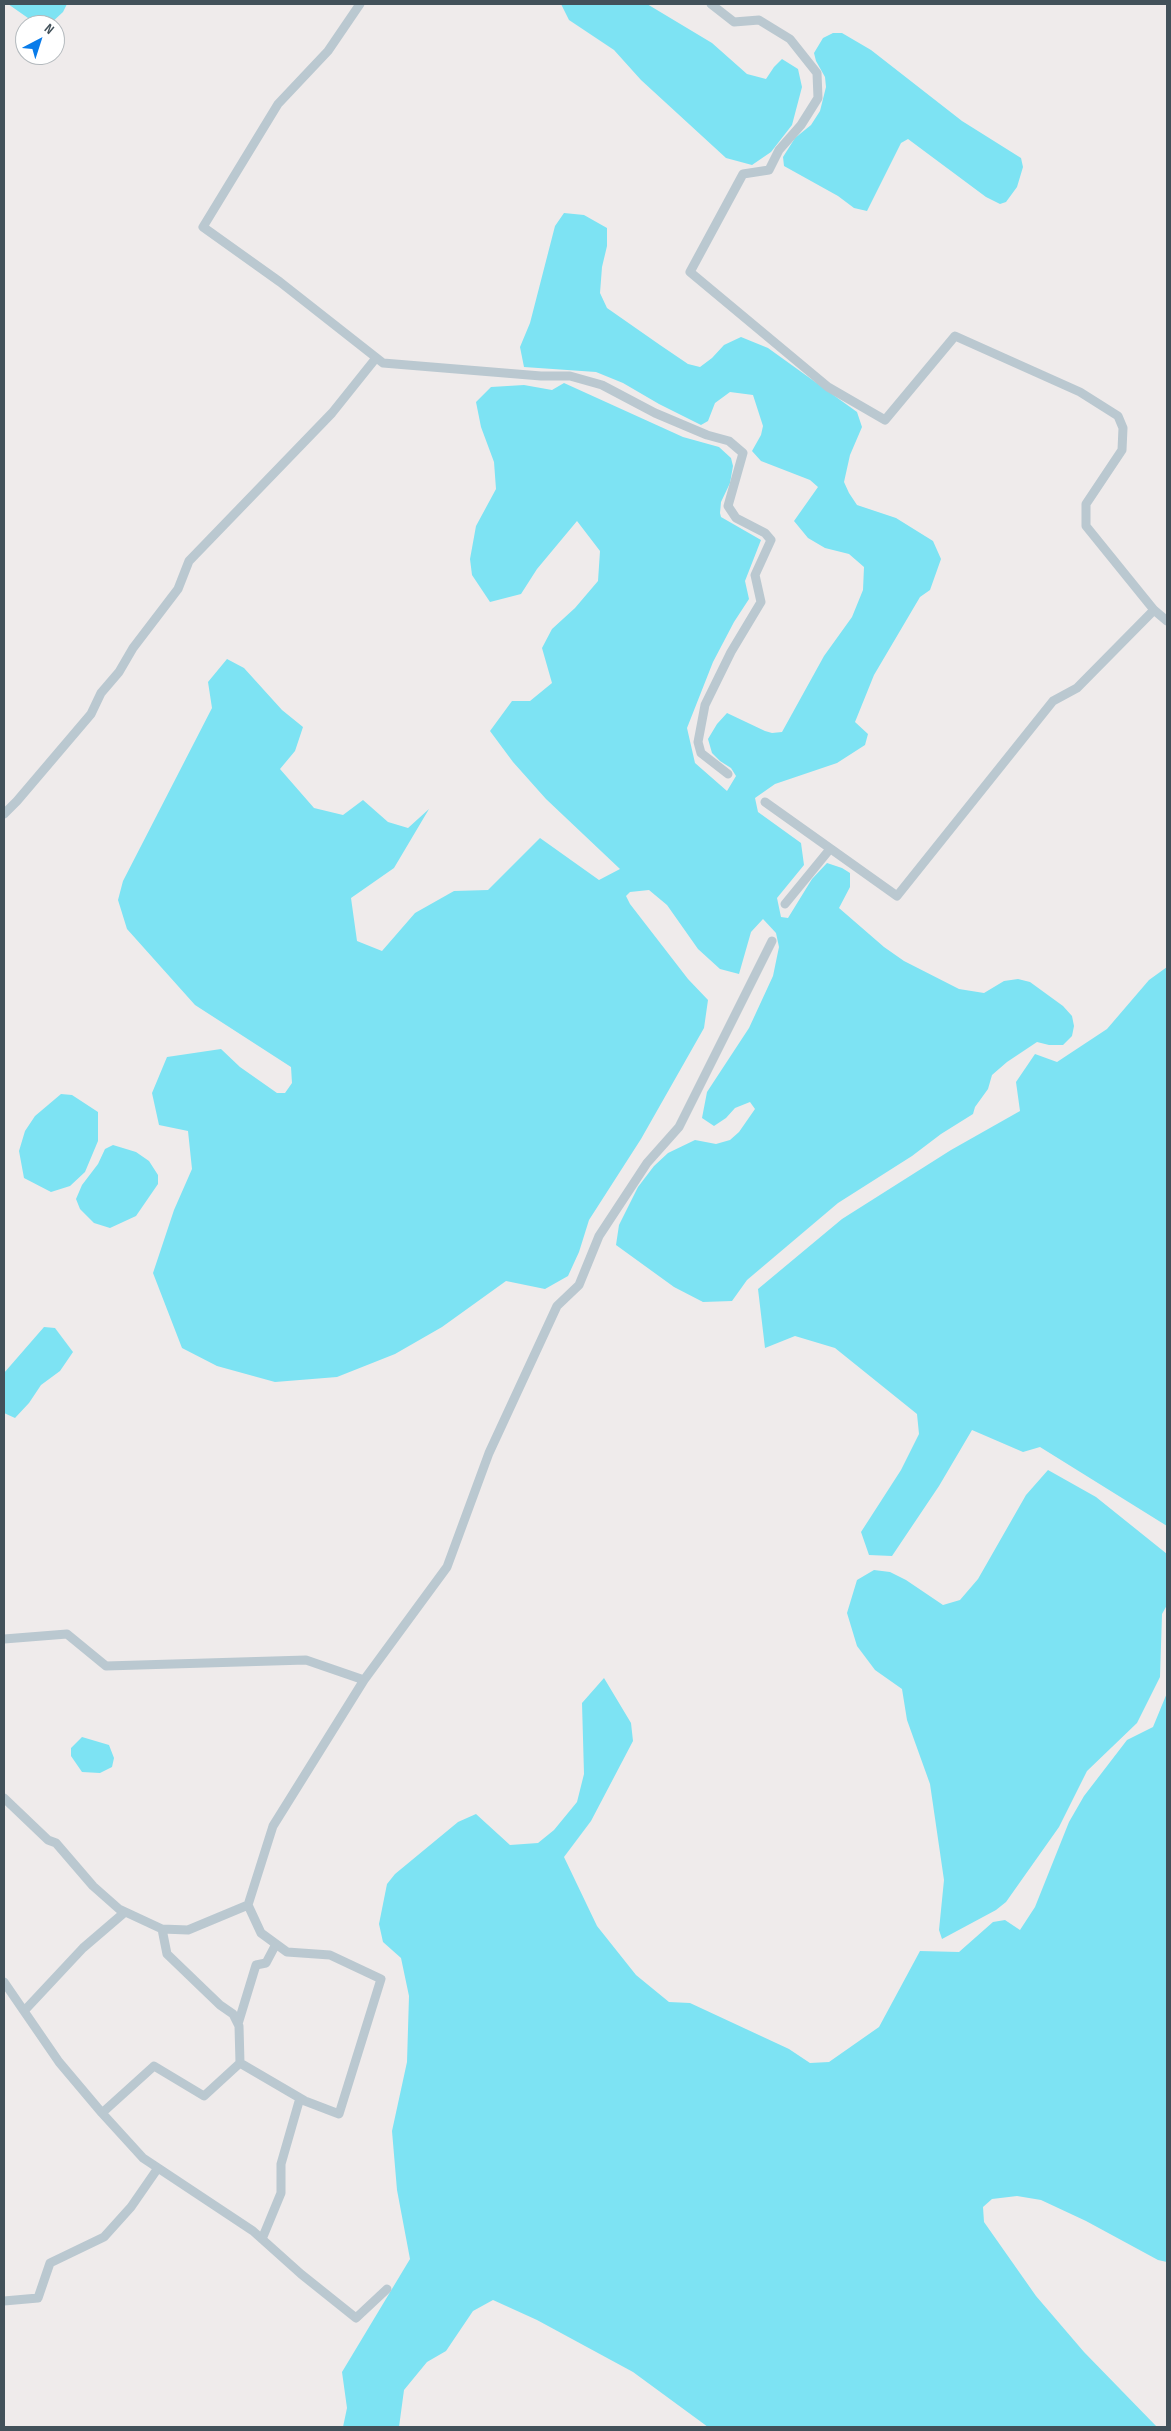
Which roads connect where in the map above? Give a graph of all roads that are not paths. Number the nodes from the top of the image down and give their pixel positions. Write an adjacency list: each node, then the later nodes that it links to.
1 (360, 4): 3 (street)
2 (711, 4): 4 (street)
3 (376, 358): 6 (street); 8 (street)
4 (1154, 610): 5 (street); 9 (street)
5 (1167, 621)
6 (728, 774)
7 (765, 802): 9 (street)
8 (4, 814)
9 (830, 849): 10 (street)
10 (786, 904)
11 (772, 941): 13 (street)
12 (4, 1639): 13 (street)
13 (364, 1680): 15 (street)
14 (4, 1798): 16 (street)
15 (248, 1905): 17 (street); 18 (street)
16 (125, 1912): 17 (street); 20 (street)
17 (162, 1929): 21 (street)
18 (276, 1944): 21 (street); 23 (street)
19 (4, 1982): 20 (street)
20 (25, 2010): 24 (street)
21 (238, 2024): 22 (street)
22 (240, 2064): 23 (street); 24 (street)
23 (300, 2098): 26 (street)
24 (102, 2113): 25 (street)
25 (158, 2168): 26 (street); 28 (street)
26 (262, 2239): 27 (street)
27 (387, 2290)
28 (4, 2301)

